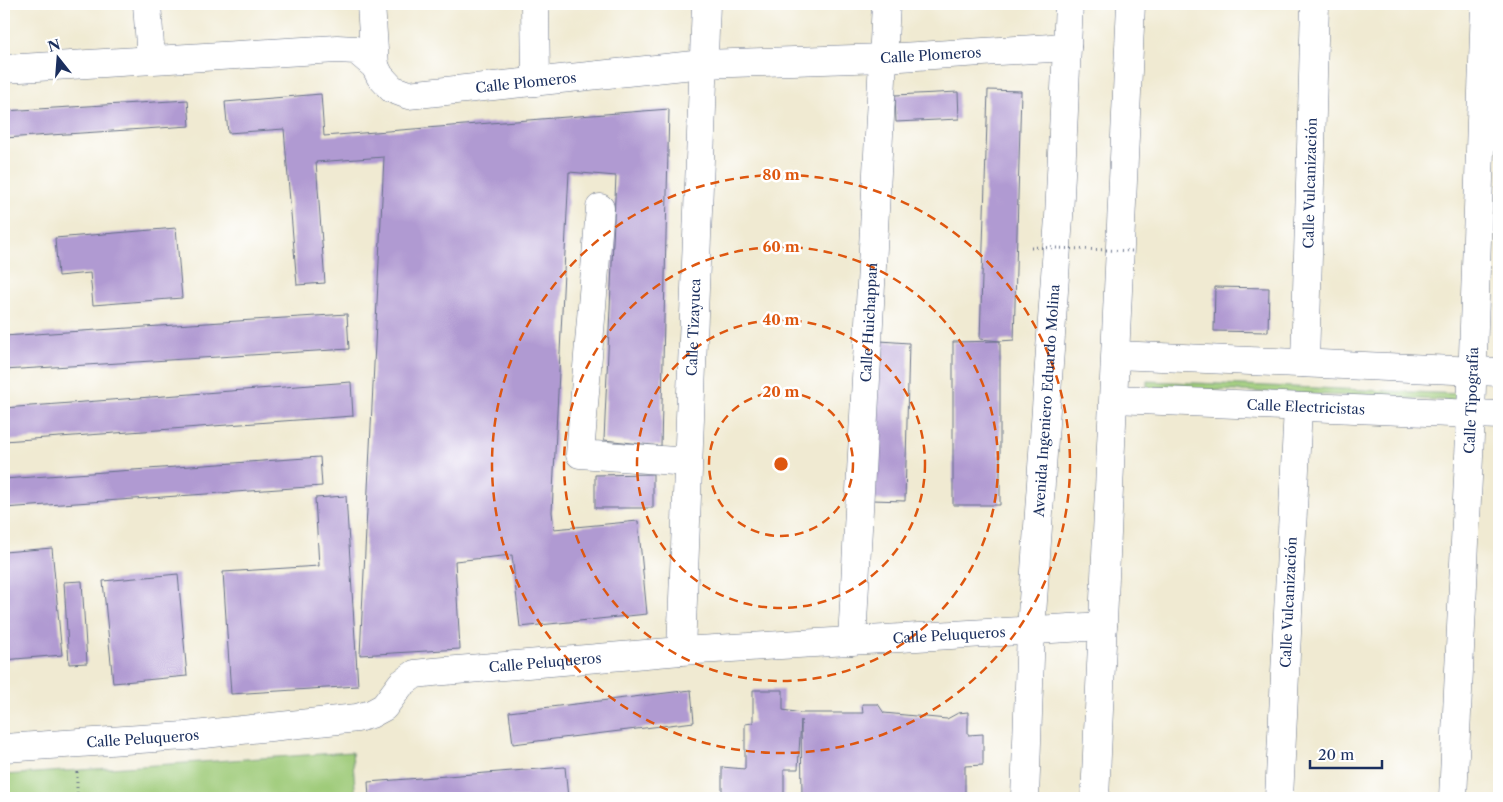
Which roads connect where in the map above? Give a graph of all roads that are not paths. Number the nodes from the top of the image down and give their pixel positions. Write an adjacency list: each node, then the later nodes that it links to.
1 (147, 4): 12 (street)
2 (371, 4): 14 (street)
3 (535, 4): 16 (street)
4 (706, 4): 13 (street, Calle Tizayuca)
5 (886, 4): 11 (street, Calle Huichappan)
6 (1069, 4): 10 (street, Avenida Ingeniero Eduardo Molina)
7 (1131, 4): 18 (street)
8 (1314, 4): 19 (street, Calle Vulcanización)
9 (1486, 4): 20 (street, Calle Tipografía)
10 (1067, 47): 11 (street, Calle Plomeros); 28 (street, Avenida Ingeniero Eduardo Molina)
11 (884, 58): 13 (street, Calle Plomeros); 29 (street, Calle Huichappan)
12 (151, 59): 14 (street, Calle Plomeros); 15 (street, Calle Plomeros)
13 (703, 64): 16 (street, Calle Plomeros); 26 (street, Calle Tizayuca)
14 (375, 66): 16 (street, Calle Plomeros)
15 (4, 69)
16 (536, 82)
17 (600, 208): 26 (street)
18 (1116, 355): 19 (street); 22 (street)
19 (1305, 363): 20 (street)
20 (1472, 371): 21 (street); 24 (street, Calle Tipografía)
21 (1499, 372)
22 (1114, 399): 23 (street, Calle Electricistas); 27 (street)
23 (1298, 407): 24 (street, Calle Electricistas); 34 (street, Calle Vulcanización)
24 (1471, 414): 25 (street, Calle Electricistas); 35 (street, Calle Tipografía)
25 (1499, 415)
26 (688, 462): 30 (street, Calle Tizayuca)
27 (1103, 626): 28 (street, Calle Peluqueros); 33 (street)
28 (1031, 630): 29 (street, Calle Peluqueros); 32 (street, Avenida Ingeniero Eduardo Molina)
29 (852, 641): 30 (street, Calle Peluqueros)
30 (681, 651): 31 (street, Calle Peluqueros)
31 (4, 748)
32 (1025, 798)
33 (1095, 798)
34 (1279, 798)
35 (1453, 798)

